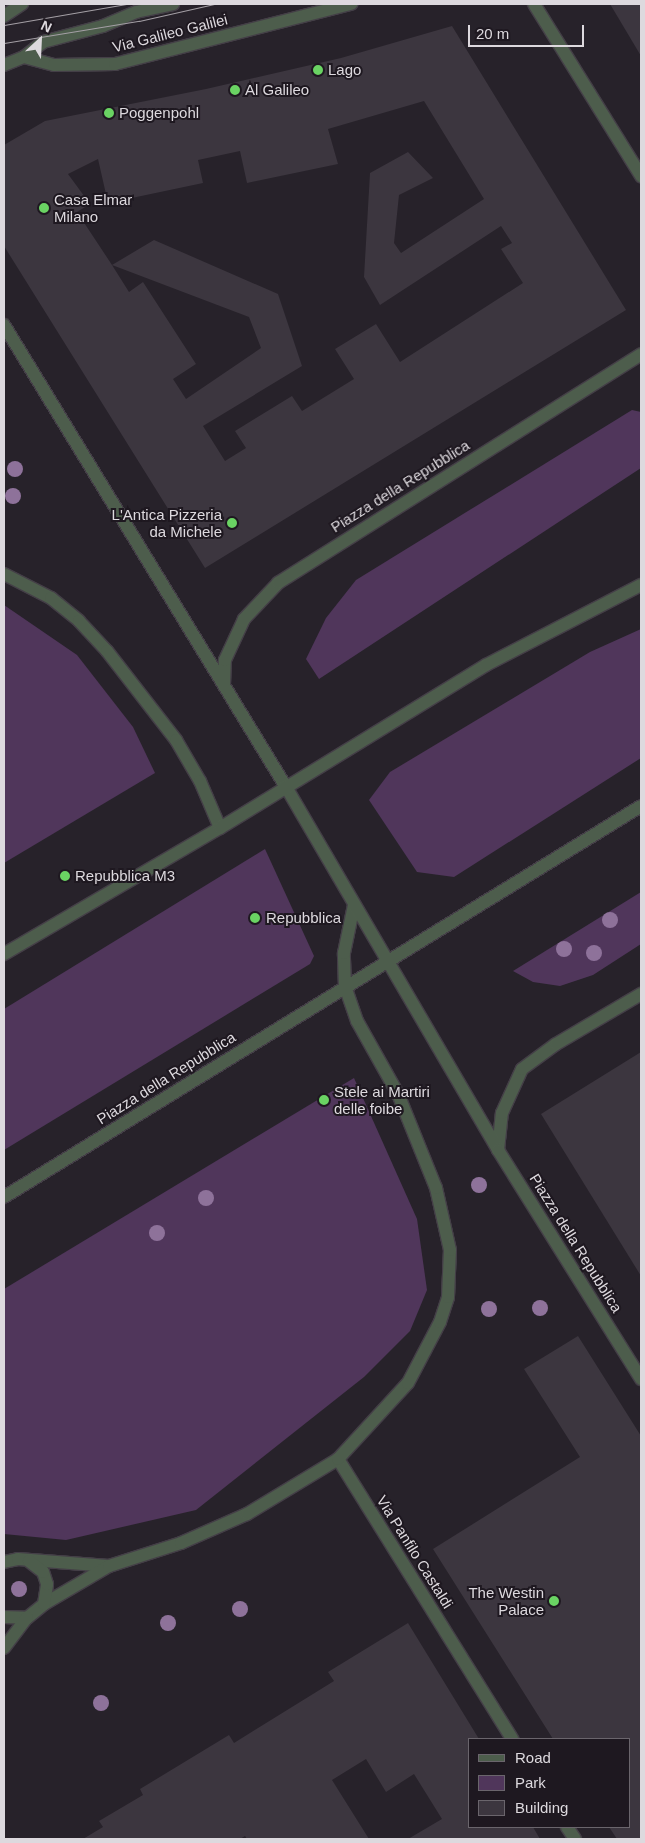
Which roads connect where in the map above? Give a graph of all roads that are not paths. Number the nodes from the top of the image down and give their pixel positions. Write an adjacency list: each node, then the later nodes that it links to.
1 (22, 4): 5 (street)
2 (173, 4): 6 (street, Via Galileo Galilei)
3 (351, 4): 6 (street, Via Galileo Galilei)
4 (534, 4): 8 (street)
5 (4, 16)
6 (24, 57): 7 (street, Via Galileo Galilei)
7 (4, 65)
8 (641, 176)
9 (6, 329): 13 (street, Piazza della Repubblica)
10 (641, 354): 13 (street, Piazza della Repubblica)
11 (4, 574): 16 (street)
12 (641, 586): 14 (street)
13 (224, 685): 14 (street, Piazza della Repubblica)
14 (286, 787): 16 (street); 17 (street, Piazza della Repubblica)
15 (641, 806): 19 (street, Piazza della Repubblica)
16 (220, 828): 18 (street)
17 (354, 905): 19 (street, Piazza della Repubblica); 20 (street)
18 (4, 954)
19 (388, 960): 20 (street, Piazza della Repubblica); 22 (street, Piazza della Repubblica)
20 (345, 987): 23 (street, Piazza della Repubblica); 25 (street)
21 (641, 994): 22 (street)
22 (498, 1150): 24 (street, Piazza della Repubblica)
23 (4, 1197)
24 (641, 1379)
25 (338, 1459): 28 (street); 33 (street, Via Panfilo Castaldi)
26 (5, 1560): 27 (street)
27 (29, 1561): 28 (street); 29 (street)
28 (109, 1566): 29 (street)
29 (44, 1604): 31 (street)
30 (4, 1617): 31 (street)
31 (27, 1618): 32 (street)
32 (4, 1648)
33 (511, 1738)
34 (568, 1828): 35 (street)
35 (574, 1839)

